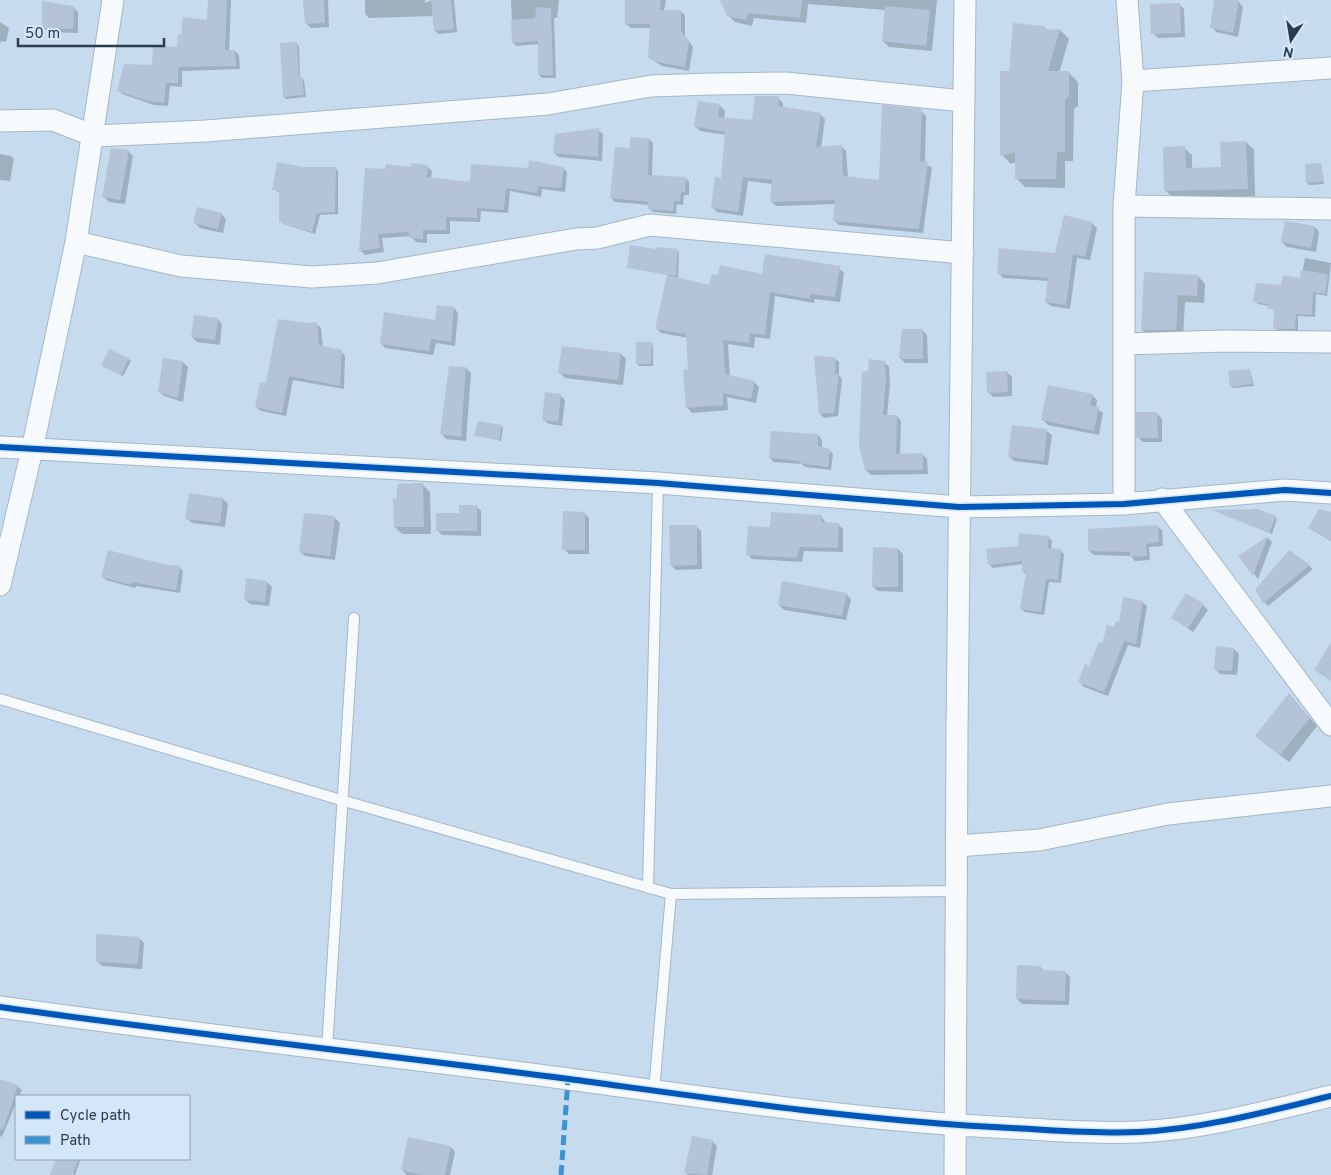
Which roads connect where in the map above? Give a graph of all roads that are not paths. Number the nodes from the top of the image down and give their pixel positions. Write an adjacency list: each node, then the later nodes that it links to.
1 (113, 0): 8 (street)
2 (965, 0): 6 (street)
3 (1127, 0): 5 (street)
4 (1331, 68): 5 (street)
5 (1133, 81): 9 (street)
6 (963, 101): 8 (street); 12 (street)
7 (0, 121): 8 (street)
8 (94, 136): 11 (street)
9 (1124, 206): 10 (street); 14 (street)
10 (1331, 209)
11 (76, 242): 12 (street); 16 (street)
12 (963, 253): 21 (street)
13 (1331, 342): 14 (street)
14 (1125, 344): 20 (street)
15 (0, 447): 16 (street)
16 (32, 450): 17 (street); 22 (street)
17 (658, 483): 21 (street); 29 (lane)
18 (1331, 493): 19 (street)
19 (1162, 499): 20 (street); 25 (street)
20 (1124, 504): 21 (street)
21 (960, 507): 28 (street)
22 (0, 585)
23 (354, 618): 27 (lane)
24 (0, 699): 27 (lane)
25 (1331, 724)
26 (1331, 796): 28 (street)
27 (341, 800): 29 (lane); 33 (lane)
28 (957, 846): 30 (street)
29 (648, 888): 31 (lane)
30 (957, 891): 31 (lane); 36 (street)
31 (671, 894): 34 (lane)
32 (0, 1007): 33 (street)
33 (327, 1049): 34 (street)
34 (654, 1091): 36 (street)
35 (1331, 1096): 36 (street)
36 (957, 1126): 37 (street)
37 (956, 1175)

